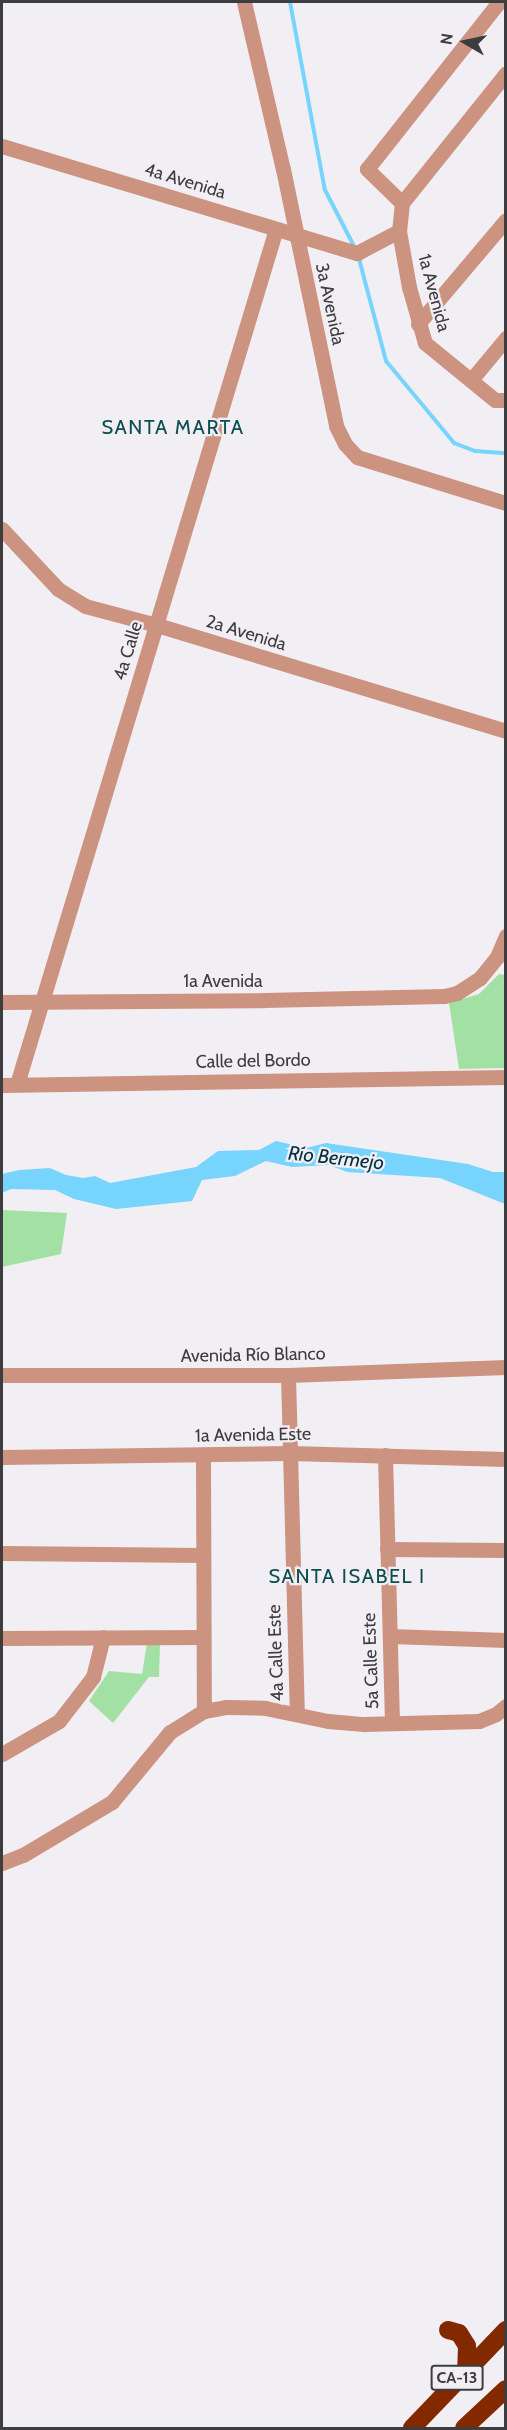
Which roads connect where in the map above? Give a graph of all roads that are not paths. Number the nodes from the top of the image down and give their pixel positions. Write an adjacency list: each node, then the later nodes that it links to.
1 (244, 2): 9 (street, 3a Avenida)
2 (499, 2): 5 (street)
3 (506, 73): 5 (street)
4 (2, 146): 7 (street, 4a Avenida)
5 (402, 203): 8 (street, 1a Avenida)
6 (506, 220): 10 (street)
7 (276, 229): 9 (street, 4a Avenida); 16 (street, 4a Calle)
8 (399, 231): 9 (street, 4a Avenida); 10 (street, 1a Avenida)
9 (295, 235): 14 (street, 3a Avenida)
10 (418, 324): 12 (street, 1a Avenida)
11 (506, 338): 12 (street)
12 (471, 380): 13 (street, 1a Avenida)
13 (506, 400)
14 (506, 503)
15 (2, 529): 16 (street, 2a Avenida)
16 (156, 625): 17 (street, 2a Avenida); 19 (street, 4a Calle)
17 (506, 731)
18 (506, 936): 19 (street, 1a Avenida)
19 (44, 1001): 20 (street, 1a Avenida); 22 (street, 4a Calle)
20 (2, 1002)
21 (506, 1077): 22 (street, Calle del Bordo)
22 (9, 1085)
23 (506, 1367): 25 (street, Avenida Río Blanco)
24 (2, 1375): 25 (street, Avenida Río Blanco)
25 (288, 1375): 26 (street, 4a Calle Este)
26 (290, 1453): 27 (street, 1a Avenida Este); 28 (street, 1a Avenida Este); 42 (street, 4a Calle Este)
27 (385, 1455): 30 (street, 1a Avenida Este); 31 (street, 5a Calle Este)
28 (203, 1456): 29 (street, 1a Avenida Este); 34 (street)
29 (2, 1457)
30 (506, 1459)
31 (387, 1549): 32 (street); 35 (street, 5a Calle Este)
32 (506, 1550)
33 (2, 1553): 34 (street)
34 (203, 1555): 37 (street)
35 (390, 1636): 39 (street); 43 (street, 5a Calle Este)
36 (103, 1637): 37 (street); 38 (street); 44 (street)
37 (203, 1637): 41 (street)
38 (2, 1638)
39 (506, 1640)
40 (506, 1706): 43 (street)
41 (204, 1711): 42 (street); 45 (street)
42 (297, 1713): 43 (street)
43 (392, 1722)
44 (2, 1754)
45 (2, 1863)
46 (448, 2330): 48 (highway)
47 (506, 2330): 48 (highway, CA-13)
48 (466, 2369): 50 (highway, CA-13)
49 (506, 2389): 51 (highway, CA-13)
50 (412, 2428)
51 (464, 2428)

